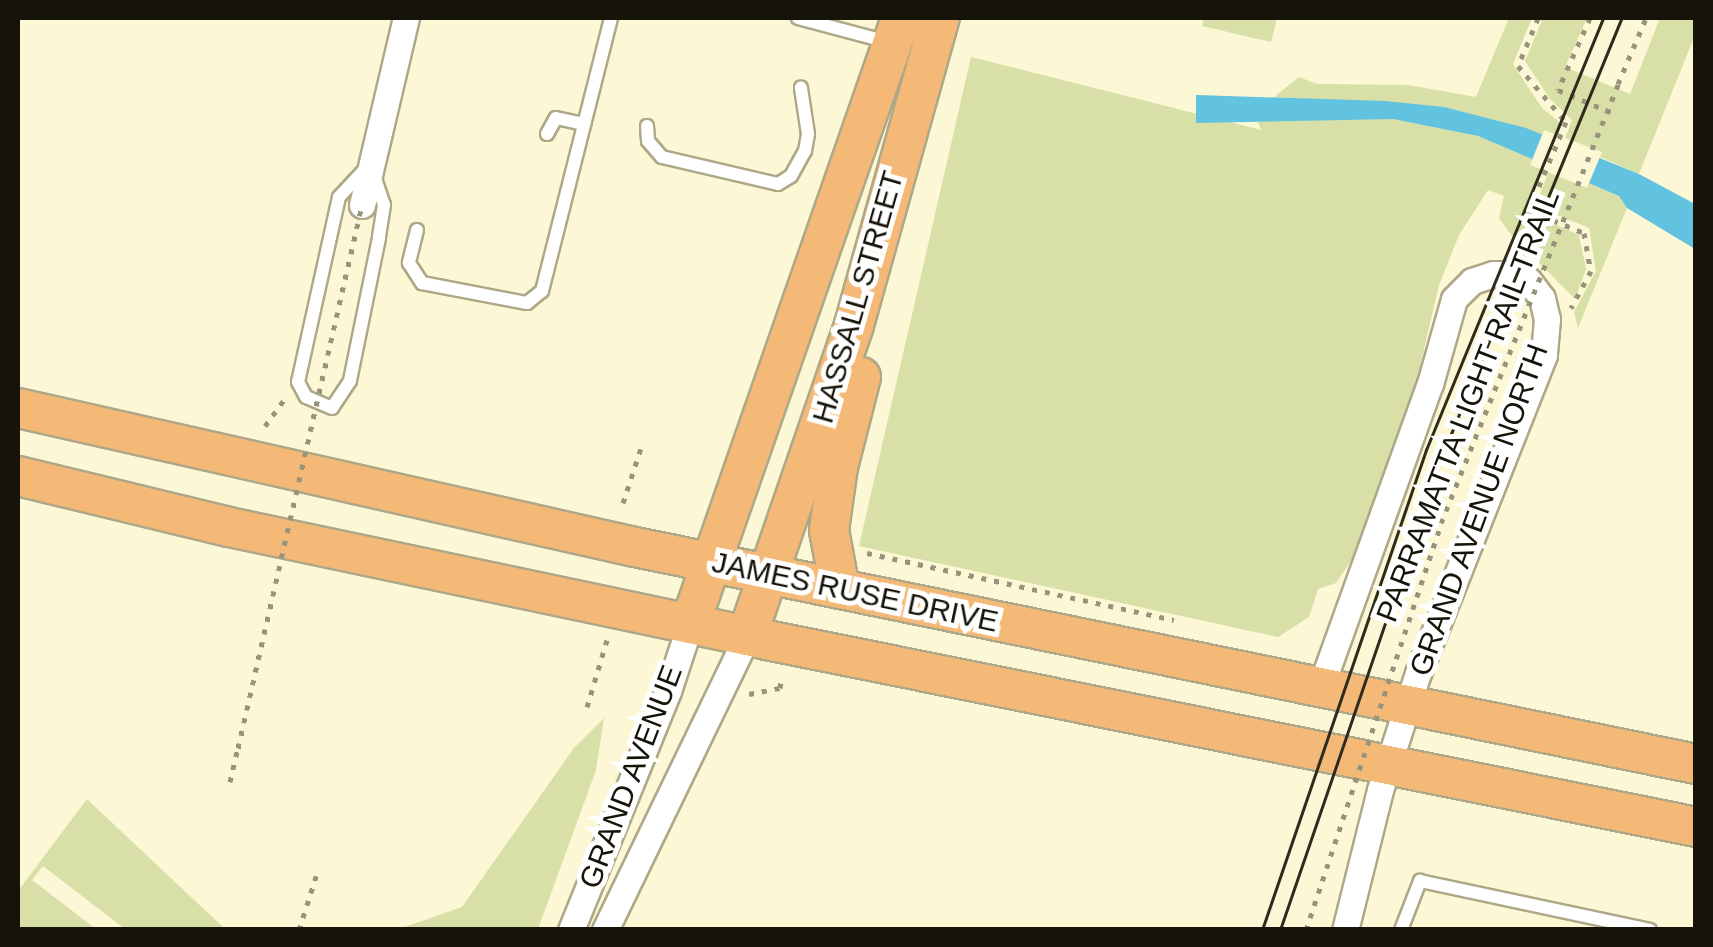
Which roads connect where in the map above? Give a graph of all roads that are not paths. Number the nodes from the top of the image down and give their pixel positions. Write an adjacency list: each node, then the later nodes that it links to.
1 (406, 18): 10 (street)
2 (611, 18): 7 (lane)
3 (798, 18): 5 (lane)
4 (940, 18): 13 (main road, HASSALL STREET)
5 (896, 30): 16 (main road, HASSALL STREET)
6 (801, 88): 8 (lane)
7 (584, 124): 9 (lane); 12 (lane)
8 (647, 126)
9 (547, 134)
10 (370, 164): 10 (lane); 11 (street)
11 (362, 205)
12 (416, 230)
13 (875, 249): 17 (main road, HASSALL STREET); 18 (main road)
14 (18, 408): 16 (main road, JAMES RUSE DRIVE)
15 (18, 476): 19 (main road, JAMES RUSE DRIVE)
16 (709, 562): 17 (main road, JAMES RUSE DRIVE); 19 (main road, HASSALL STREET)
17 (771, 575): 18 (main road, JAMES RUSE DRIVE); 20 (main road, HASSALL STREET)
18 (840, 589): 21 (main road, JAMES RUSE DRIVE)
19 (690, 624): 20 (main road, JAMES RUSE DRIVE); 26 (street, GRAND AVENUE)
20 (747, 636): 23 (main road, JAMES RUSE DRIVE); 27 (street, GRAND AVENUE)
21 (1321, 686): 22 (main road, JAMES RUSE DRIVE); 22 (street, GRAND AVENUE NORTH)
22 (1408, 704): 23 (street, GRAND AVENUE NORTH); 24 (main road, JAMES RUSE DRIVE)
23 (1388, 764): 25 (main road, JAMES RUSE DRIVE); 28 (street, GRAND AVENUE NORTH)
24 (1696, 764)
25 (1696, 827)
26 (571, 930)
27 (604, 930)
28 (1345, 930)
29 (1401, 930): 30 (lane)
30 (1650, 930)

